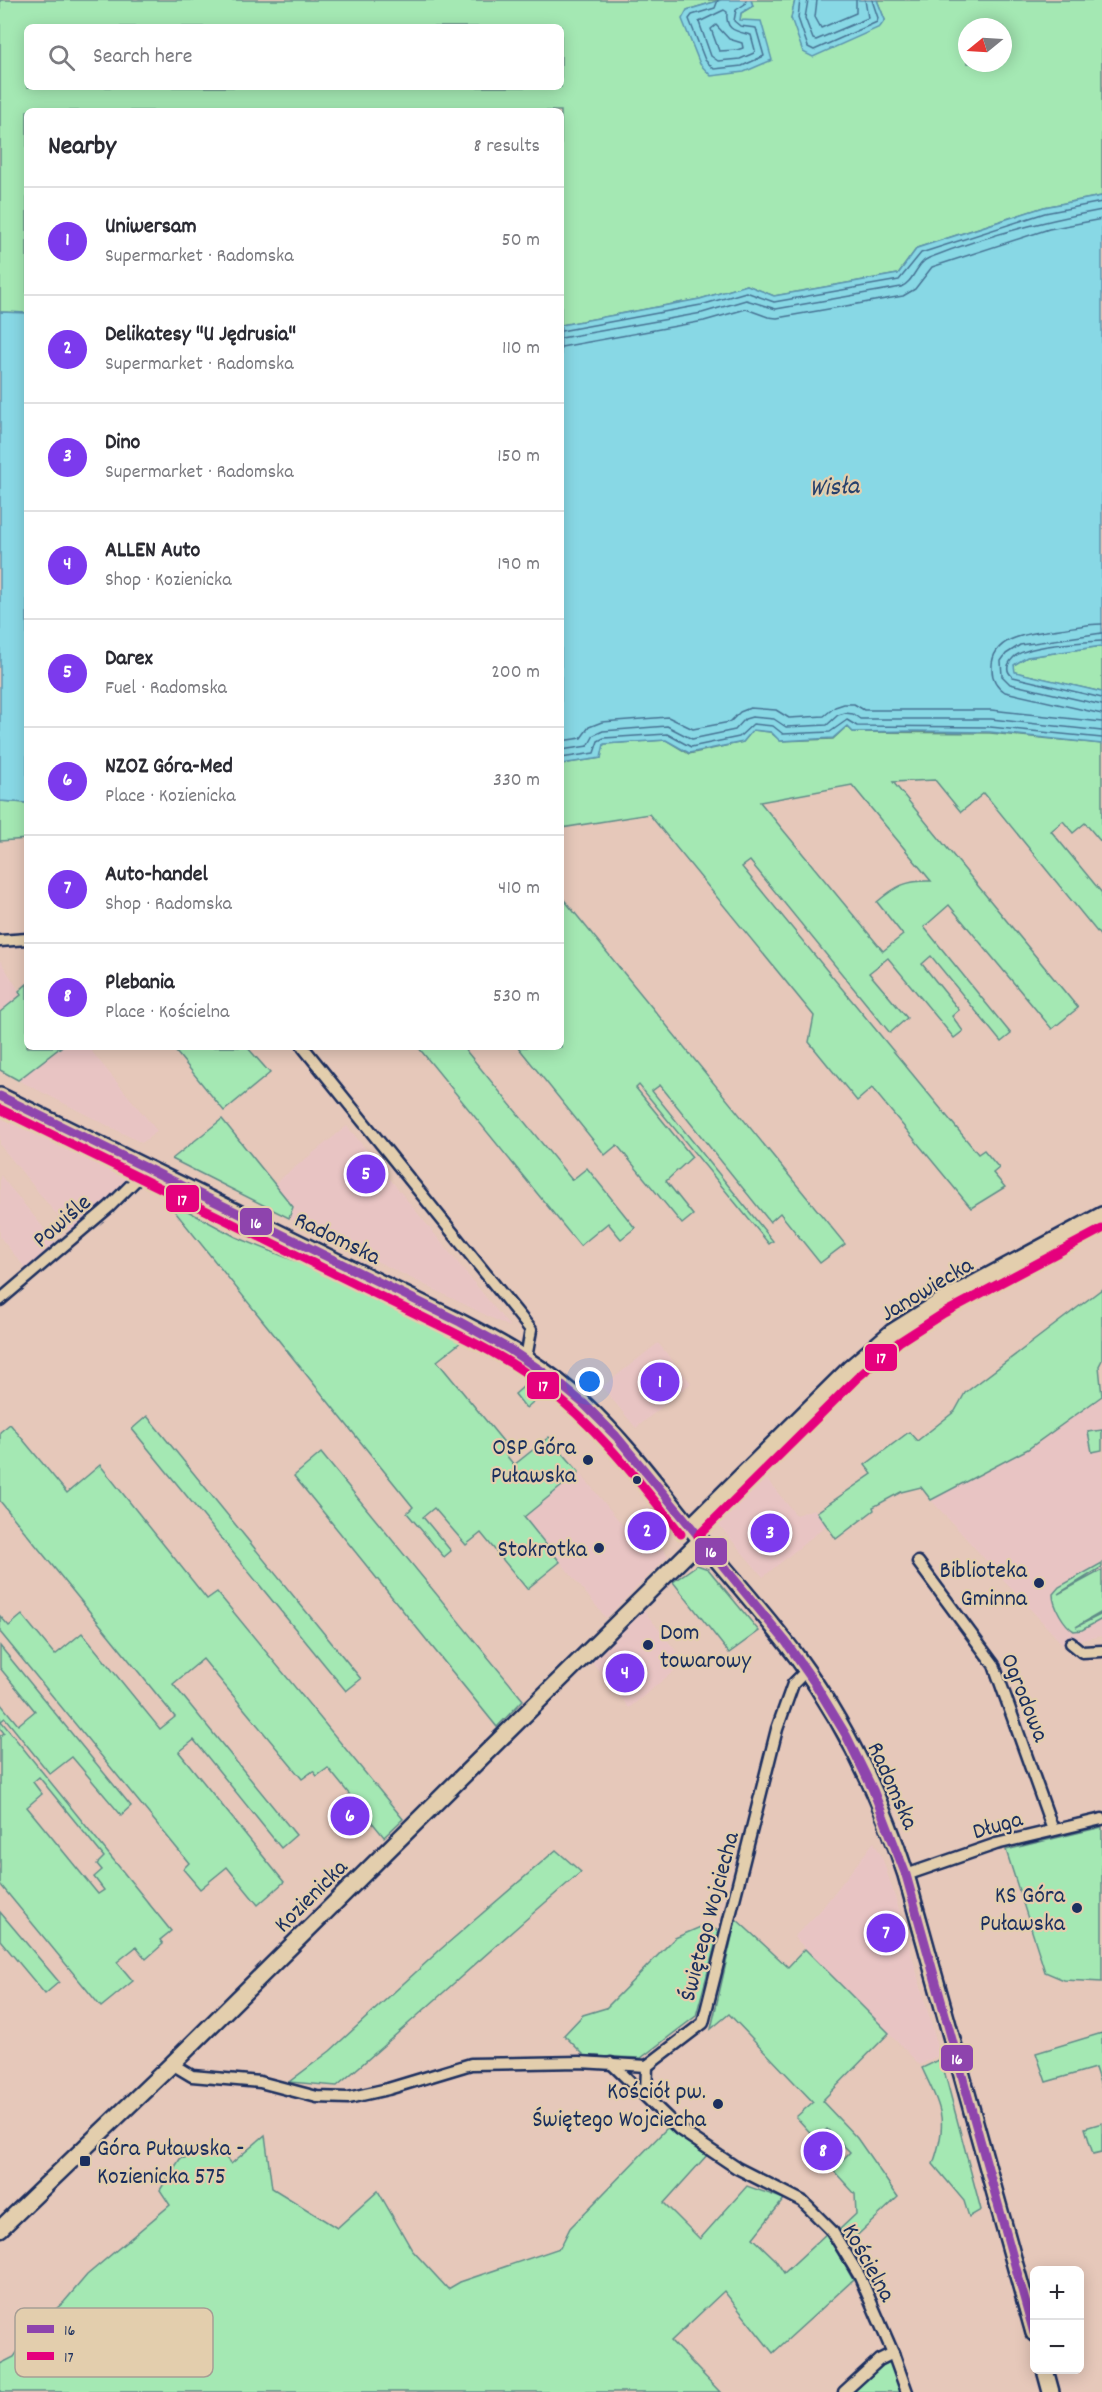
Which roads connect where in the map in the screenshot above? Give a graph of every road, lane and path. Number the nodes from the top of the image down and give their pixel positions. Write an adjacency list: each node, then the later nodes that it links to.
1 (24, 939): 2 (street)
2 (0, 941)
3 (305, 1050): 8 (street)
4 (0, 1096): 5 (main road, Radomska)
5 (147, 1169): 7 (street, Powiśle); 8 (main road, Radomska)
6 (1102, 1215): 9 (main road, Janowiecka)
7 (0, 1300)
8 (526, 1358): 9 (main road, Radomska)
9 (690, 1527): 10 (main road, Radomska)
10 (701, 1540): 14 (main road, Radomska); 19 (main road, Kozienicka)
11 (918, 1562): 16 (street, Ogrodowa)
12 (1071, 1642): 13 (street)
13 (1102, 1651)
14 (806, 1671): 17 (main road, Radomska); 20 (street, Świętego Wojciecha)
15 (1102, 1819): 16 (street, Długa)
16 (1053, 1830): 17 (street, Długa)
17 (906, 1875): 23 (main road, Radomska)
18 (611, 2063): 19 (street); 20 (street); 21 (street, Kościelna)
19 (171, 2064): 22 (main road, Kozienicka)
20 (647, 2066): 21 (street)
21 (646, 2097): 24 (street, Kościelna)
22 (0, 2229)
23 (1031, 2320)
24 (893, 2353): 26 (street); 27 (street, Kościelna)
25 (1046, 2374): 28 (main road)
26 (844, 2392)
27 (907, 2392)
28 (1050, 2392)

